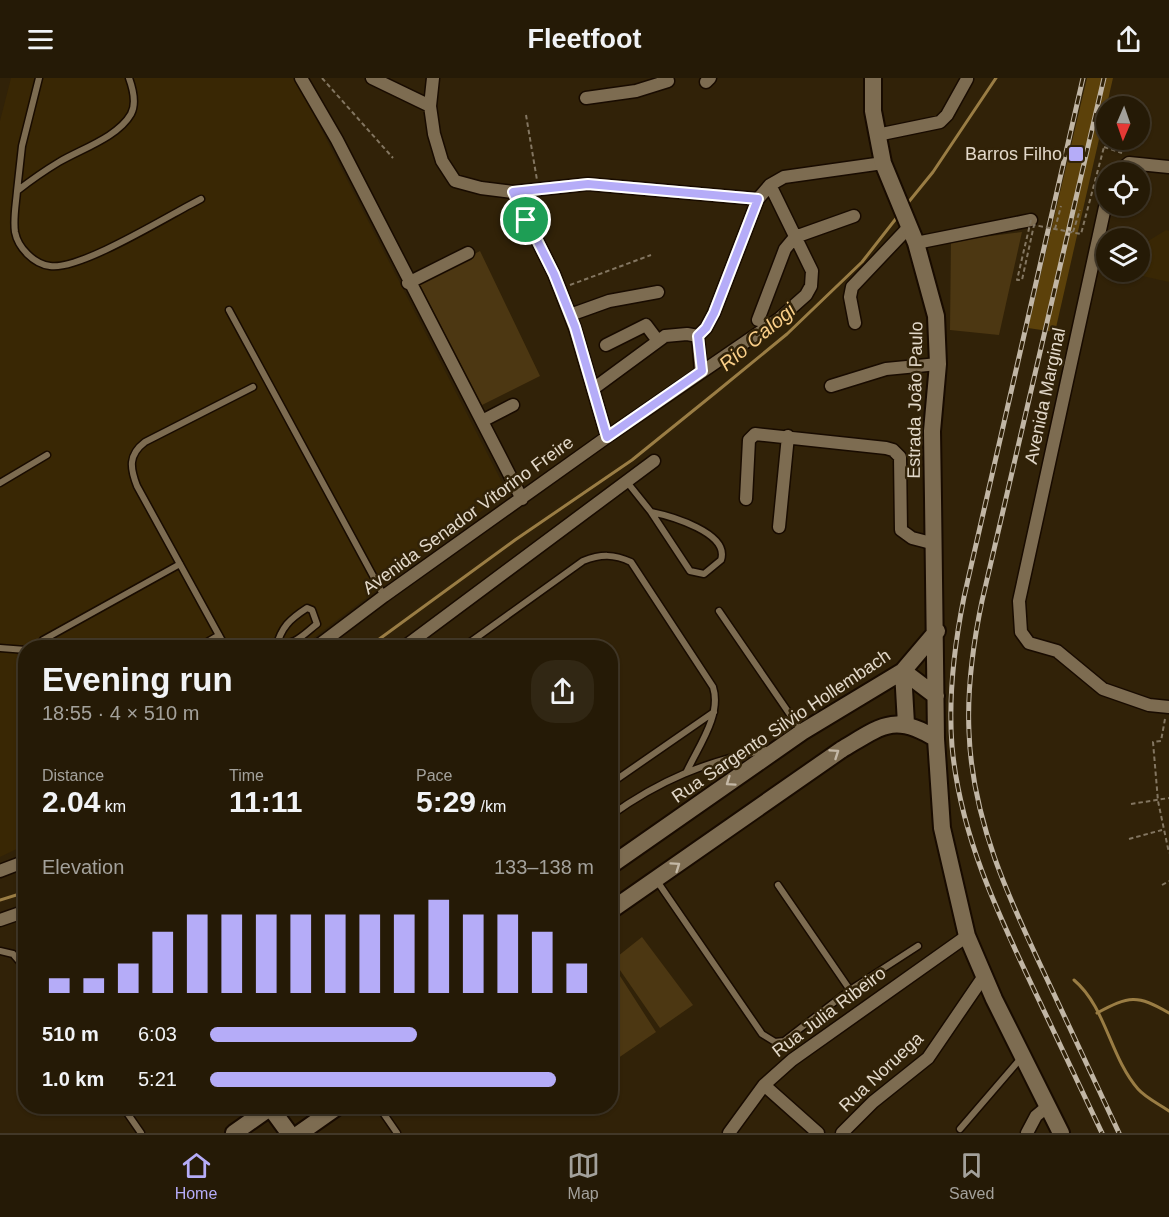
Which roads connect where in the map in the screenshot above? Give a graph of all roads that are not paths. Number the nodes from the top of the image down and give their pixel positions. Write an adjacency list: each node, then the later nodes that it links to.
1 (39, 78): 16 (lane)
2 (129, 78): 16 (lane)
3 (301, 78): 27 (street)
4 (372, 78): 10 (street)
5 (433, 78): 10 (street)
6 (667, 78): 9 (street)
7 (873, 78): 11 (main road, Estrada João Paulo)
8 (966, 79): 11 (street)
9 (586, 98)
10 (430, 106): 17 (street)
11 (877, 135): 12 (main road, Estrada João Paulo)
12 (883, 163): 15 (street); 23 (main road, Estrada João Paulo)
13 (1150, 165): 14 (street)
14 (1169, 167)
15 (770, 185): 19 (street); 24 (street)
16 (17, 191): 18 (lane)
17 (513, 192): 19 (street); 30 (street)
18 (201, 199)
19 (758, 199): 33 (street)
20 (854, 216): 24 (street)
21 (1103, 216): 71 (street, Avenida Marginal)
22 (1031, 220): 25 (street)
23 (907, 223): 25 (main road, Estrada João Paulo); 32 (street)
24 (795, 237): 31 (street); 37 (street, Avenida Senador Vitorino Freire)
25 (916, 243): 36 (main road, Estrada João Paulo)
26 (468, 253): 27 (street)
27 (408, 282): 42 (street)
28 (658, 292): 30 (street)
29 (229, 310): 55 (lane)
30 (570, 315): 40 (street)
31 (758, 320)
32 (855, 323)
33 (698, 336): 34 (street); 37 (street)
34 (658, 341): 35 (street); 40 (street)
35 (606, 345)
36 (938, 364): 38 (street); 53 (main road, Estrada João Paulo)
37 (702, 371): 44 (street, Avenida Senador Vitorino Freire)
38 (831, 386)
39 (253, 387): 54 (lane)
40 (593, 389): 44 (street)
41 (513, 405): 42 (street)
42 (482, 421): 49 (street)
43 (788, 436): 50 (street); 52 (street); 53 (street)
44 (607, 437): 49 (street, Avenida Senador Vitorino Freire)
45 (48, 455): 48 (lane)
46 (654, 461): 47 (street)
47 (627, 482): 51 (lane); 65 (street)
48 (0, 483)
49 (522, 499): 55 (street, Avenida Senador Vitorino Freire)
50 (746, 499)
51 (651, 512): 51 (lane)
52 (779, 527)
53 (935, 544): 57 (main road, Estrada João Paulo)
54 (180, 564): 58 (lane); 59 (lane)
55 (384, 596): 64 (street, Avenida Senador Vitorino Freire)
56 (719, 611): 74 (lane)
57 (937, 632): 69 (main road, Rua Sargento Silvio Hollembach); 70 (main road, Estrada João Paulo)
58 (219, 635): 60 (lane); 61 (lane)
59 (43, 640)
60 (211, 640)
61 (222, 640)
62 (279, 640): 63 (lane)
63 (296, 640)
64 (326, 640)
65 (414, 640)
66 (473, 640): 72 (lane)
67 (0, 648): 68 (lane)
68 (18, 649)
69 (903, 671): 70 (main road); 73 (main road); 74 (main road, Rua Sargento Silvio Hollembach)
70 (936, 696): 75 (main road, Estrada João Paulo)
71 (1168, 707)
72 (715, 711): 77 (lane); 78 (lane)
73 (906, 724): 75 (main road); 83 (main road, one-way to 73)
74 (802, 732): 76 (main road, Rua Sargento Silvio Hollembach)
75 (936, 739): 88 (main road, Estrada João Paulo)
76 (779, 748): 77 (lane); 80 (main road, Rua Sargento Silvio Hollembach, one-way to 80)
77 (686, 773): 79 (lane)
78 (618, 778)
79 (618, 810)
80 (618, 860)
81 (18, 864): 82 (street)
82 (0, 871)
83 (657, 880): 85 (main road); 93 (lane)
84 (778, 885): 93 (lane)
85 (618, 906)
86 (18, 914): 87 (street)
87 (0, 920)
88 (967, 936): 92 (main road, Estrada João Paulo); 95 (street, Rua Julia Ribeiro)
89 (918, 946): 93 (lane)
90 (0, 951): 91 (lane)
91 (18, 960)
92 (984, 976): 94 (main road, Estrada João Paulo); 110 (street, Rua Noruega)
93 (850, 990)
94 (1024, 1054): 96 (main road, Estrada João Paulo); 102 (lane)
95 (764, 1085): 108 (street, Rua Julia Ribeiro); 109 (street)
96 (1048, 1106): 111 (street); 112 (main road, Estrada João Paulo)
97 (128, 1114): 103 (lane)
98 (260, 1114): 104 (main road)
99 (275, 1114): 105 (main road)
100 (327, 1114): 106 (main road)
101 (384, 1114): 107 (lane)
102 (960, 1129)
103 (141, 1133)
104 (234, 1133)
105 (290, 1133)
106 (300, 1133)
107 (397, 1133)
108 (729, 1133)
109 (818, 1133)
110 (842, 1133)
111 (1027, 1133)
112 (1061, 1133)

